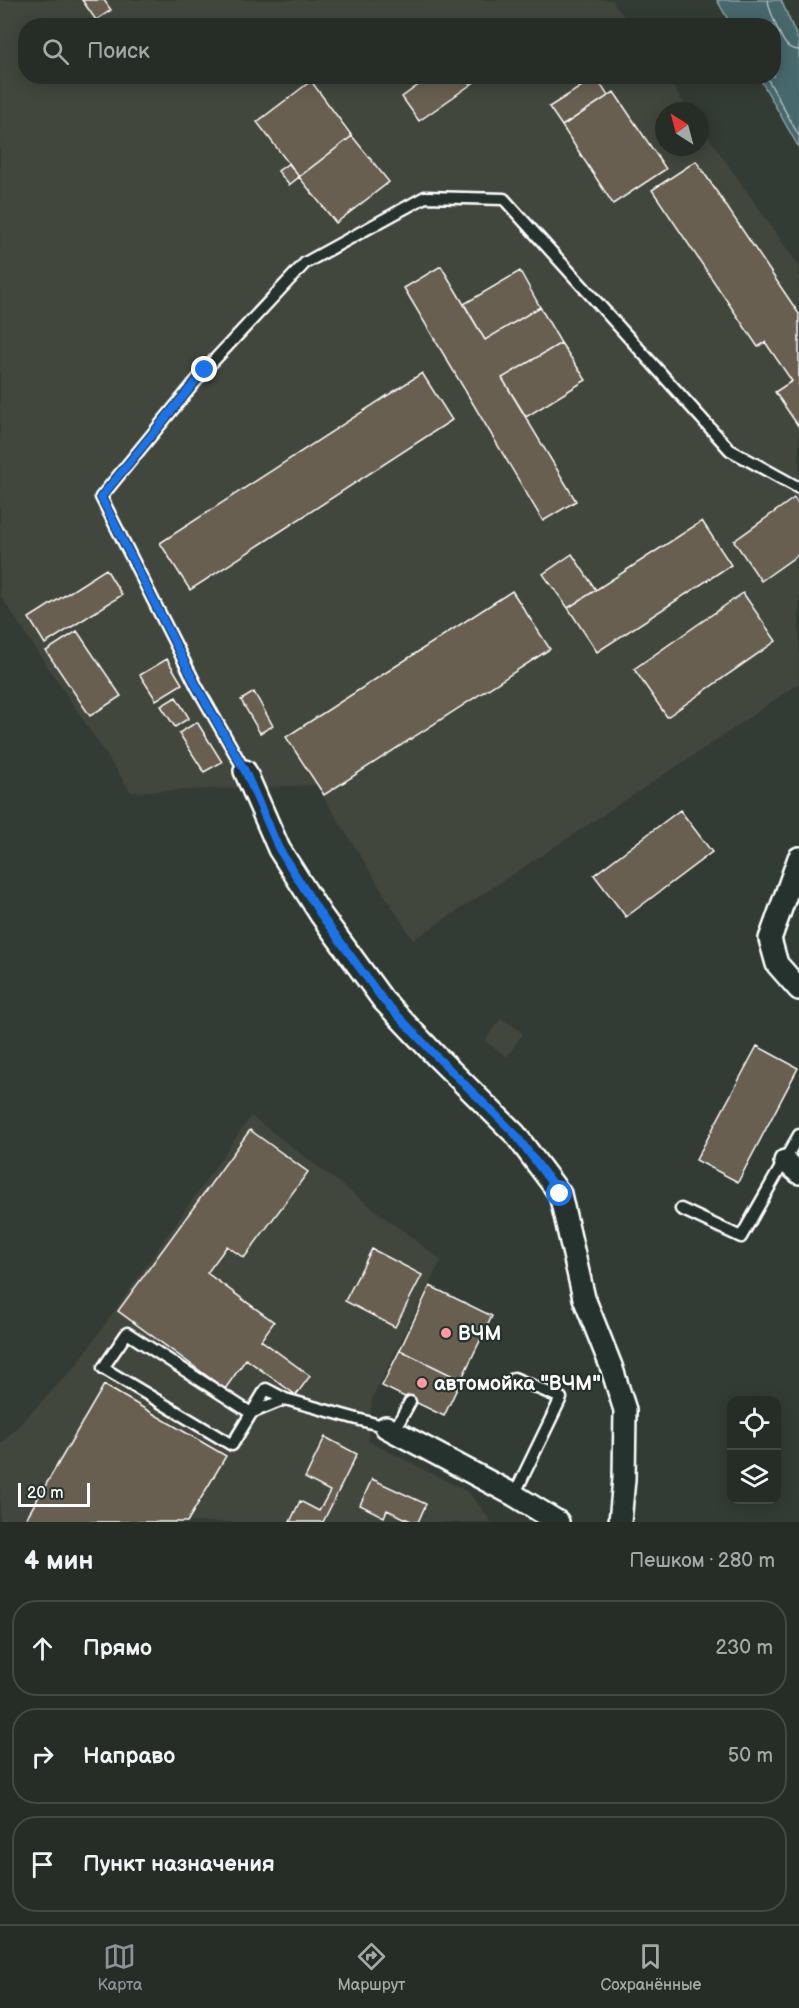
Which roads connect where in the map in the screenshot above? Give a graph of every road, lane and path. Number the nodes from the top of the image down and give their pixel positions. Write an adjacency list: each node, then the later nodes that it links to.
1 (799, 488): 2 (lane)
2 (245, 771): 15 (street)
3 (799, 858): 4 (street)
4 (799, 989)
5 (799, 1136): 6 (lane)
6 (792, 1167): 7 (lane)
7 (681, 1209)
8 (514, 1378): 13 (lane)
9 (285, 1399): 11 (lane); 11 (lane); 12 (lane)
10 (410, 1402): 12 (lane)
11 (251, 1413): 11 (lane)
12 (390, 1429): 13 (street)
13 (514, 1495): 14 (street)
14 (549, 1520)
15 (620, 1522)

